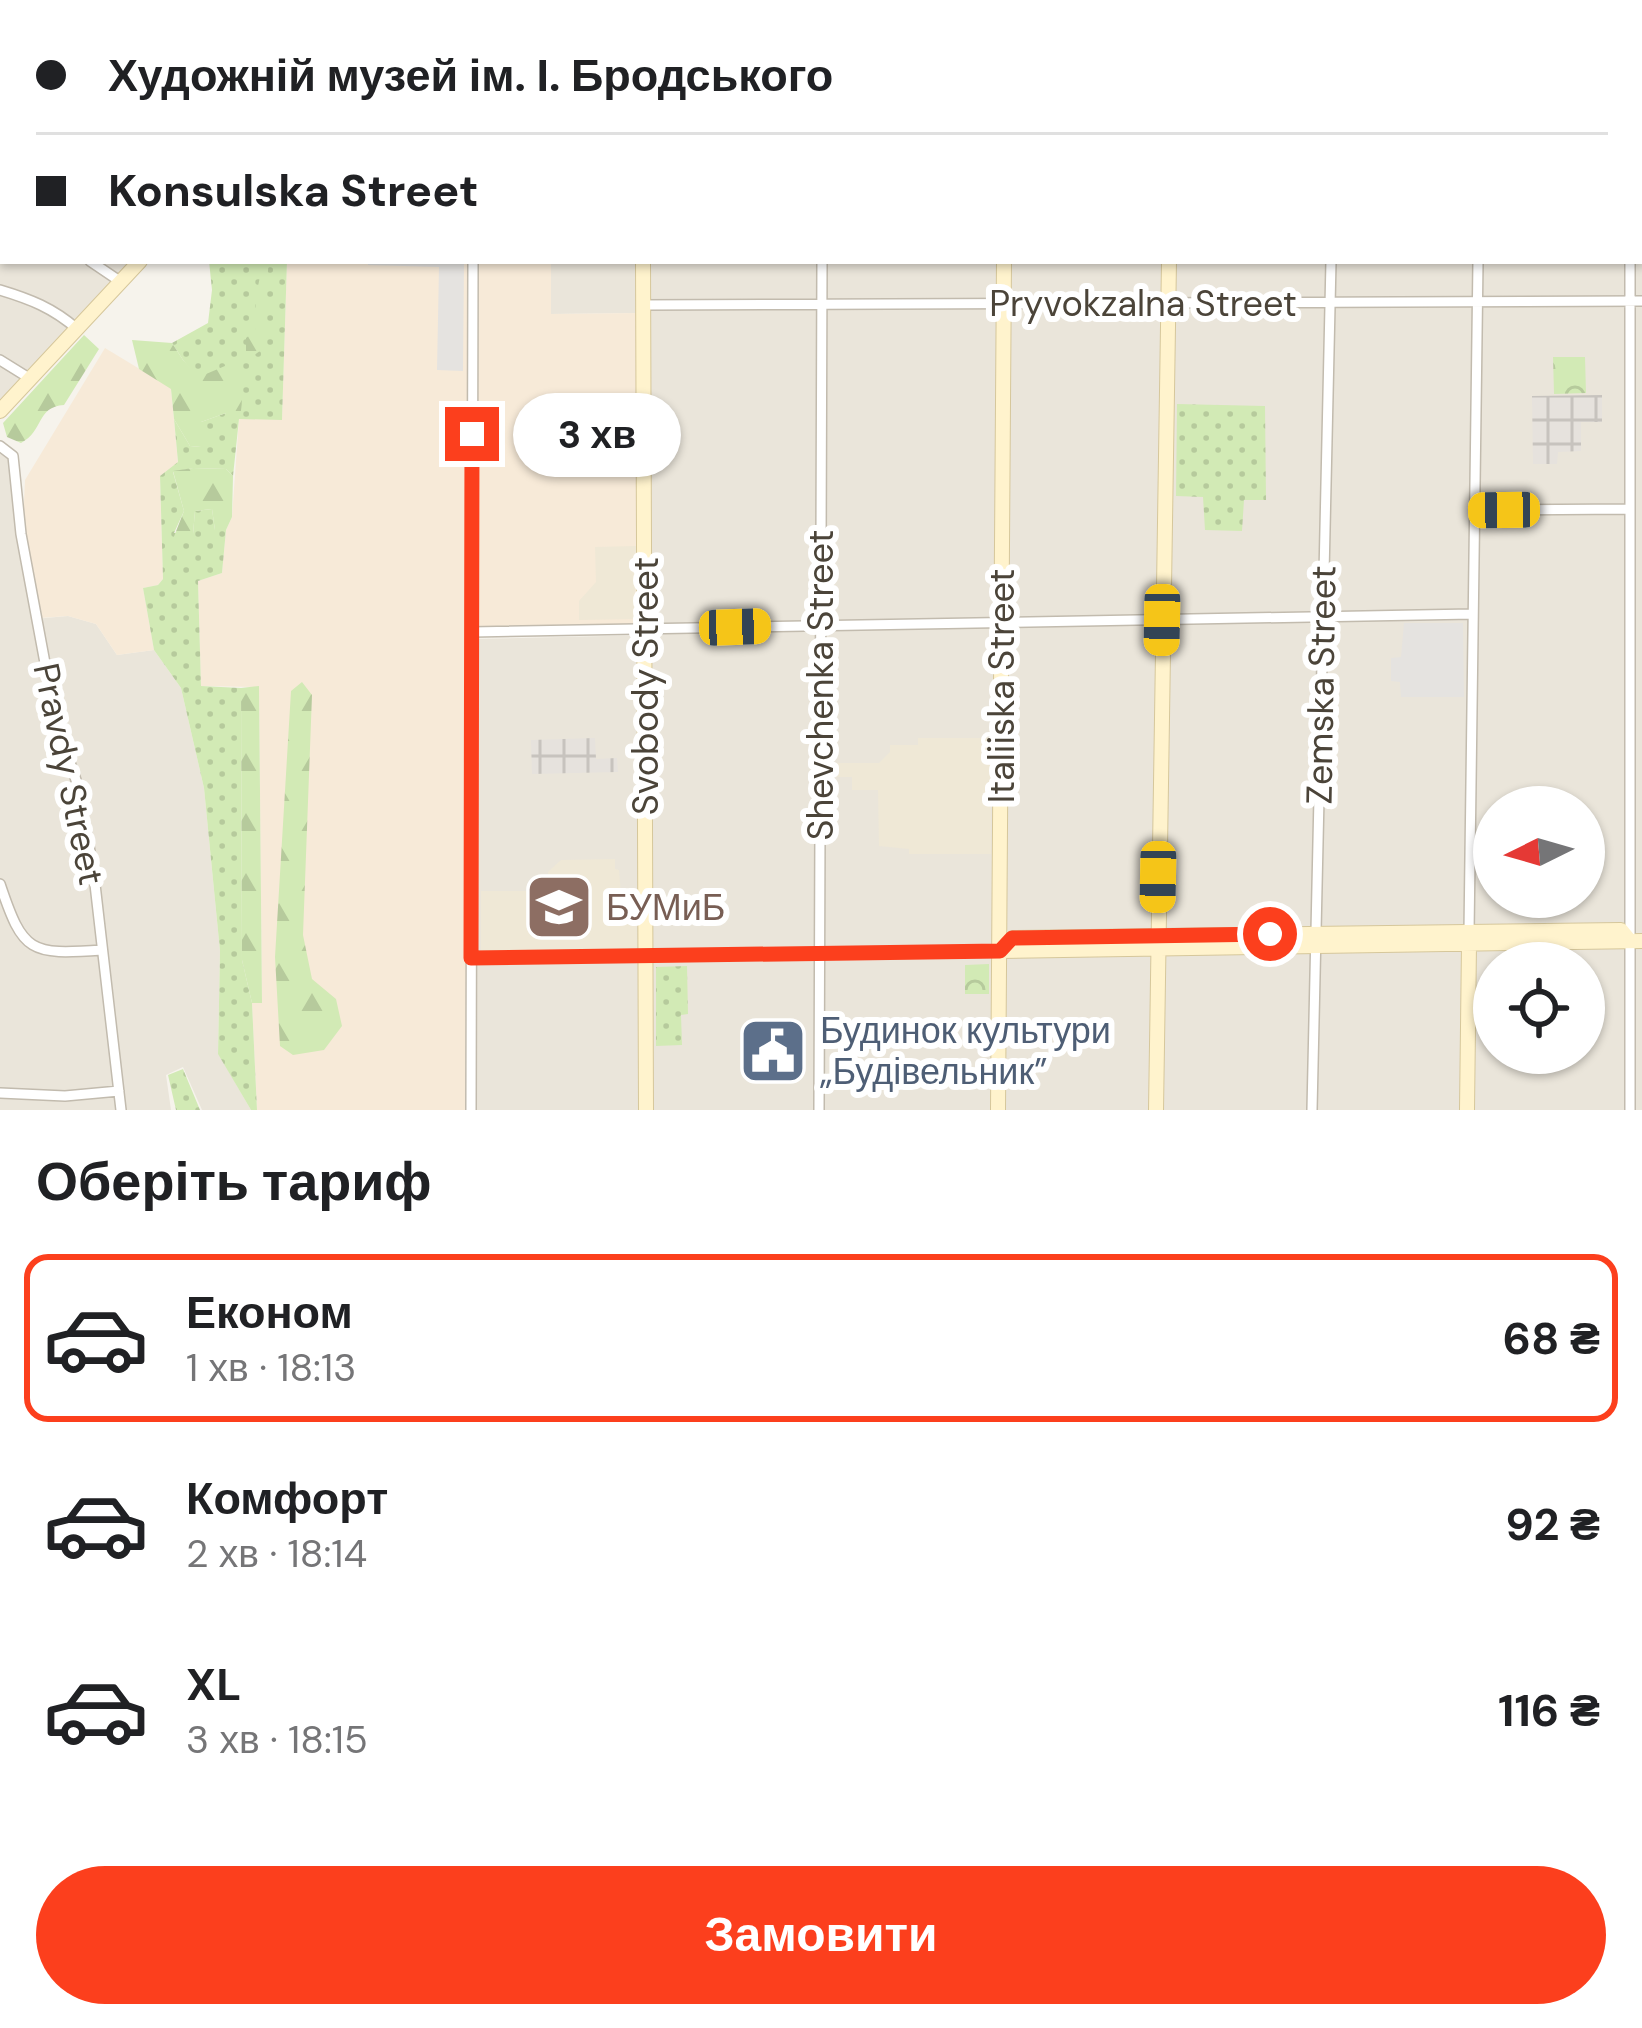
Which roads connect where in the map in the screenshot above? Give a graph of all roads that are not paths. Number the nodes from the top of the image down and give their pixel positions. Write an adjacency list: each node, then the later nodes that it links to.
1 (94, 264): 11 (street)
2 (137, 264): 11 (main road)
3 (472, 264): 34 (street)
4 (644, 264): 15 (main road, Svobody Street)
5 (821, 264): 16 (street, Shevchenka Street)
6 (1004, 264): 14 (main road, Italiiska Street)
7 (1168, 264): 17 (main road)
8 (1331, 264): 18 (street, Zemska Street)
9 (1478, 264): 19 (street)
10 (1630, 264): 13 (street)
11 (121, 282): 20 (main road)
12 (0, 290): 20 (street)
13 (1636, 301): 19 (street, Pryvokzalna Street); 25 (street)
14 (1004, 303): 16 (street, Pryvokzalna Street); 17 (street, Pryvokzalna Street); 31 (main road, Italiiska Street)
15 (644, 304): 16 (street, Pryvokzalna Street); 33 (main road, Svobody Street)
16 (821, 304): 32 (street, Shevchenka Street)
17 (1168, 304): 18 (street, Pryvokzalna Street); 30 (main road)
18 (1330, 304): 19 (street, Pryvokzalna Street); 29 (street, Zemska Street)
19 (1478, 304): 26 (street)
20 (76, 329): 22 (main road)
21 (0, 360): 22 (street)
22 (29, 378): 23 (main road)
23 (0, 411)
24 (0, 446): 40 (street, Pravdy Street)
25 (1630, 509): 26 (street); 27 (street)
26 (1474, 510): 28 (street)
27 (1636, 607): 38 (street)
28 (1472, 614): 29 (street); 36 (street)
29 (1322, 617): 30 (street); 37 (street, Zemska Street)
30 (1162, 620): 31 (street); 39 (main road)
31 (1001, 624): 32 (street); 41 (main road, Italiiska Street)
32 (820, 625): 33 (street); 42 (street, Shevchenka Street)
33 (644, 629): 34 (street); 43 (main road, Svobody Street)
34 (472, 632): 44 (street)
35 (0, 884): 40 (street)
36 (1469, 938): 37 (main road); 38 (main road); 56 (main road)
37 (1314, 940): 39 (main road); 55 (street, Zemska Street)
38 (1636, 941): 57 (street)
39 (1157, 942): 41 (main road); 54 (main road)
40 (102, 950): 45 (street, Pravdy Street)
41 (1000, 951): 42 (street); 53 (main road, Italiiska Street)
42 (819, 956): 43 (street); 52 (street, Shevchenka Street)
43 (646, 957): 44 (street); 51 (main road, Svobody Street)
44 (471, 958): 50 (street)
45 (119, 1091): 47 (street); 49 (street, Pravdy Street)
46 (0, 1093): 47 (street)
47 (65, 1096): 48 (street)
48 (66, 1110)
49 (122, 1110)
50 (471, 1110)
51 (646, 1110)
52 (820, 1110)
53 (998, 1110)
54 (1156, 1110)
55 (1312, 1110)
56 (1467, 1110)
57 (1630, 1110)

